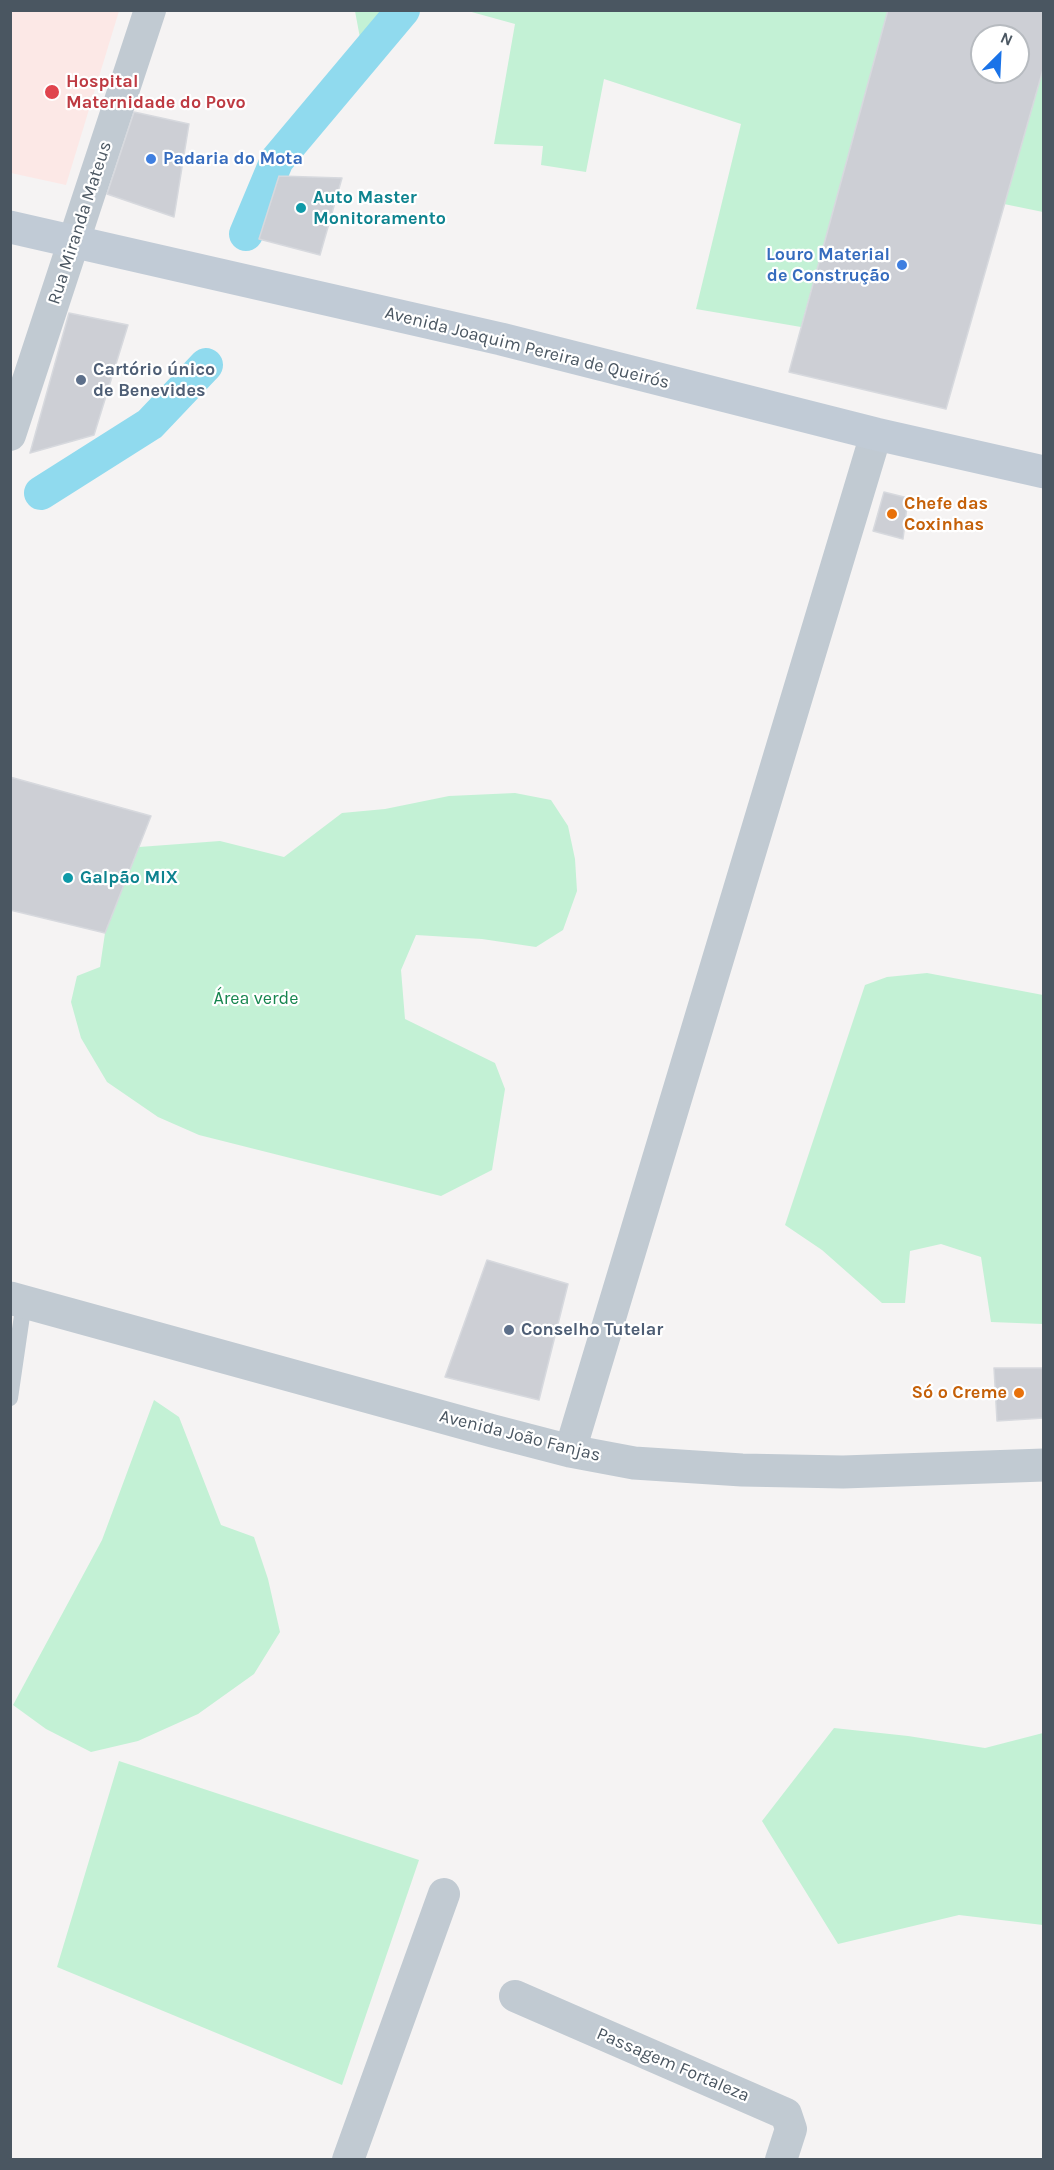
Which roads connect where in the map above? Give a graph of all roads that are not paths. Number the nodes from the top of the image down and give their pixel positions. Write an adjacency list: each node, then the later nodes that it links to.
1 (150, 10): 3 (street, Rua Miranda Mateus)
2 (10, 227): 3 (main road, Avenida Joaquim Pereira de Queirós)
3 (74, 242): 4 (street, Rua Miranda Mateus); 5 (main road, Avenida Joaquim Pereira de Queirós)
4 (10, 435)
5 (876, 435): 6 (main road, Avenida Joaquim Pereira de Queirós); 9 (street)
6 (1044, 472)
7 (17, 1300): 8 (lane); 9 (street, Avenida João Fanjas)
8 (10, 1398)
9 (570, 1451): 10 (street, Avenida João Fanjas)
10 (1044, 1465)
11 (444, 1894): 13 (street)
12 (515, 1996): 14 (street, Passagem Fortaleza)
13 (348, 2160)
14 (781, 2160)

